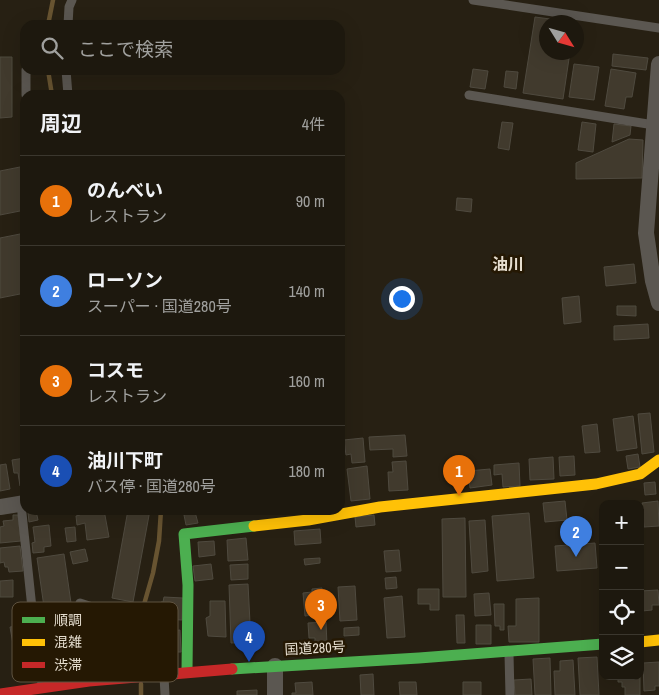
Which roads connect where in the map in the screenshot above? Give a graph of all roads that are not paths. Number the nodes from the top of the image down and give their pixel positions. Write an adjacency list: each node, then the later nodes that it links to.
1 (72, 0): 3 (lane)
2 (473, 0): 4 (lane)
3 (68, 20)
4 (659, 28)
5 (659, 64): 11 (street)
6 (26, 75): 8 (lane)
7 (66, 75): 9 (lane)
8 (26, 90)
9 (68, 90)
10 (469, 95): 11 (lane)
11 (656, 132): 12 (street)
12 (653, 233): 13 (street)
13 (659, 303)
14 (659, 460): 17 (main road)
15 (20, 504): 16 (street)
16 (0, 507)
17 (345, 513)
18 (24, 515): 20 (lane)
19 (336, 515): 26 (main road)
20 (31, 602)
21 (659, 640): 22 (main road)
22 (644, 642)
23 (599, 644): 24 (main road, 国道280号)
24 (509, 651): 25 (main road, 国道280号); 34 (lane)
25 (275, 666): 26 (main road, 国道280号); 33 (street)
26 (187, 671): 27 (main road, 国道280号)
27 (178, 672)
28 (96, 682): 30 (main road, 国道280号)
29 (163, 682): 32 (lane)
30 (44, 691): 31 (main road, 国道280号)
31 (0, 694)
32 (165, 695)
33 (275, 695)
34 (510, 695)

